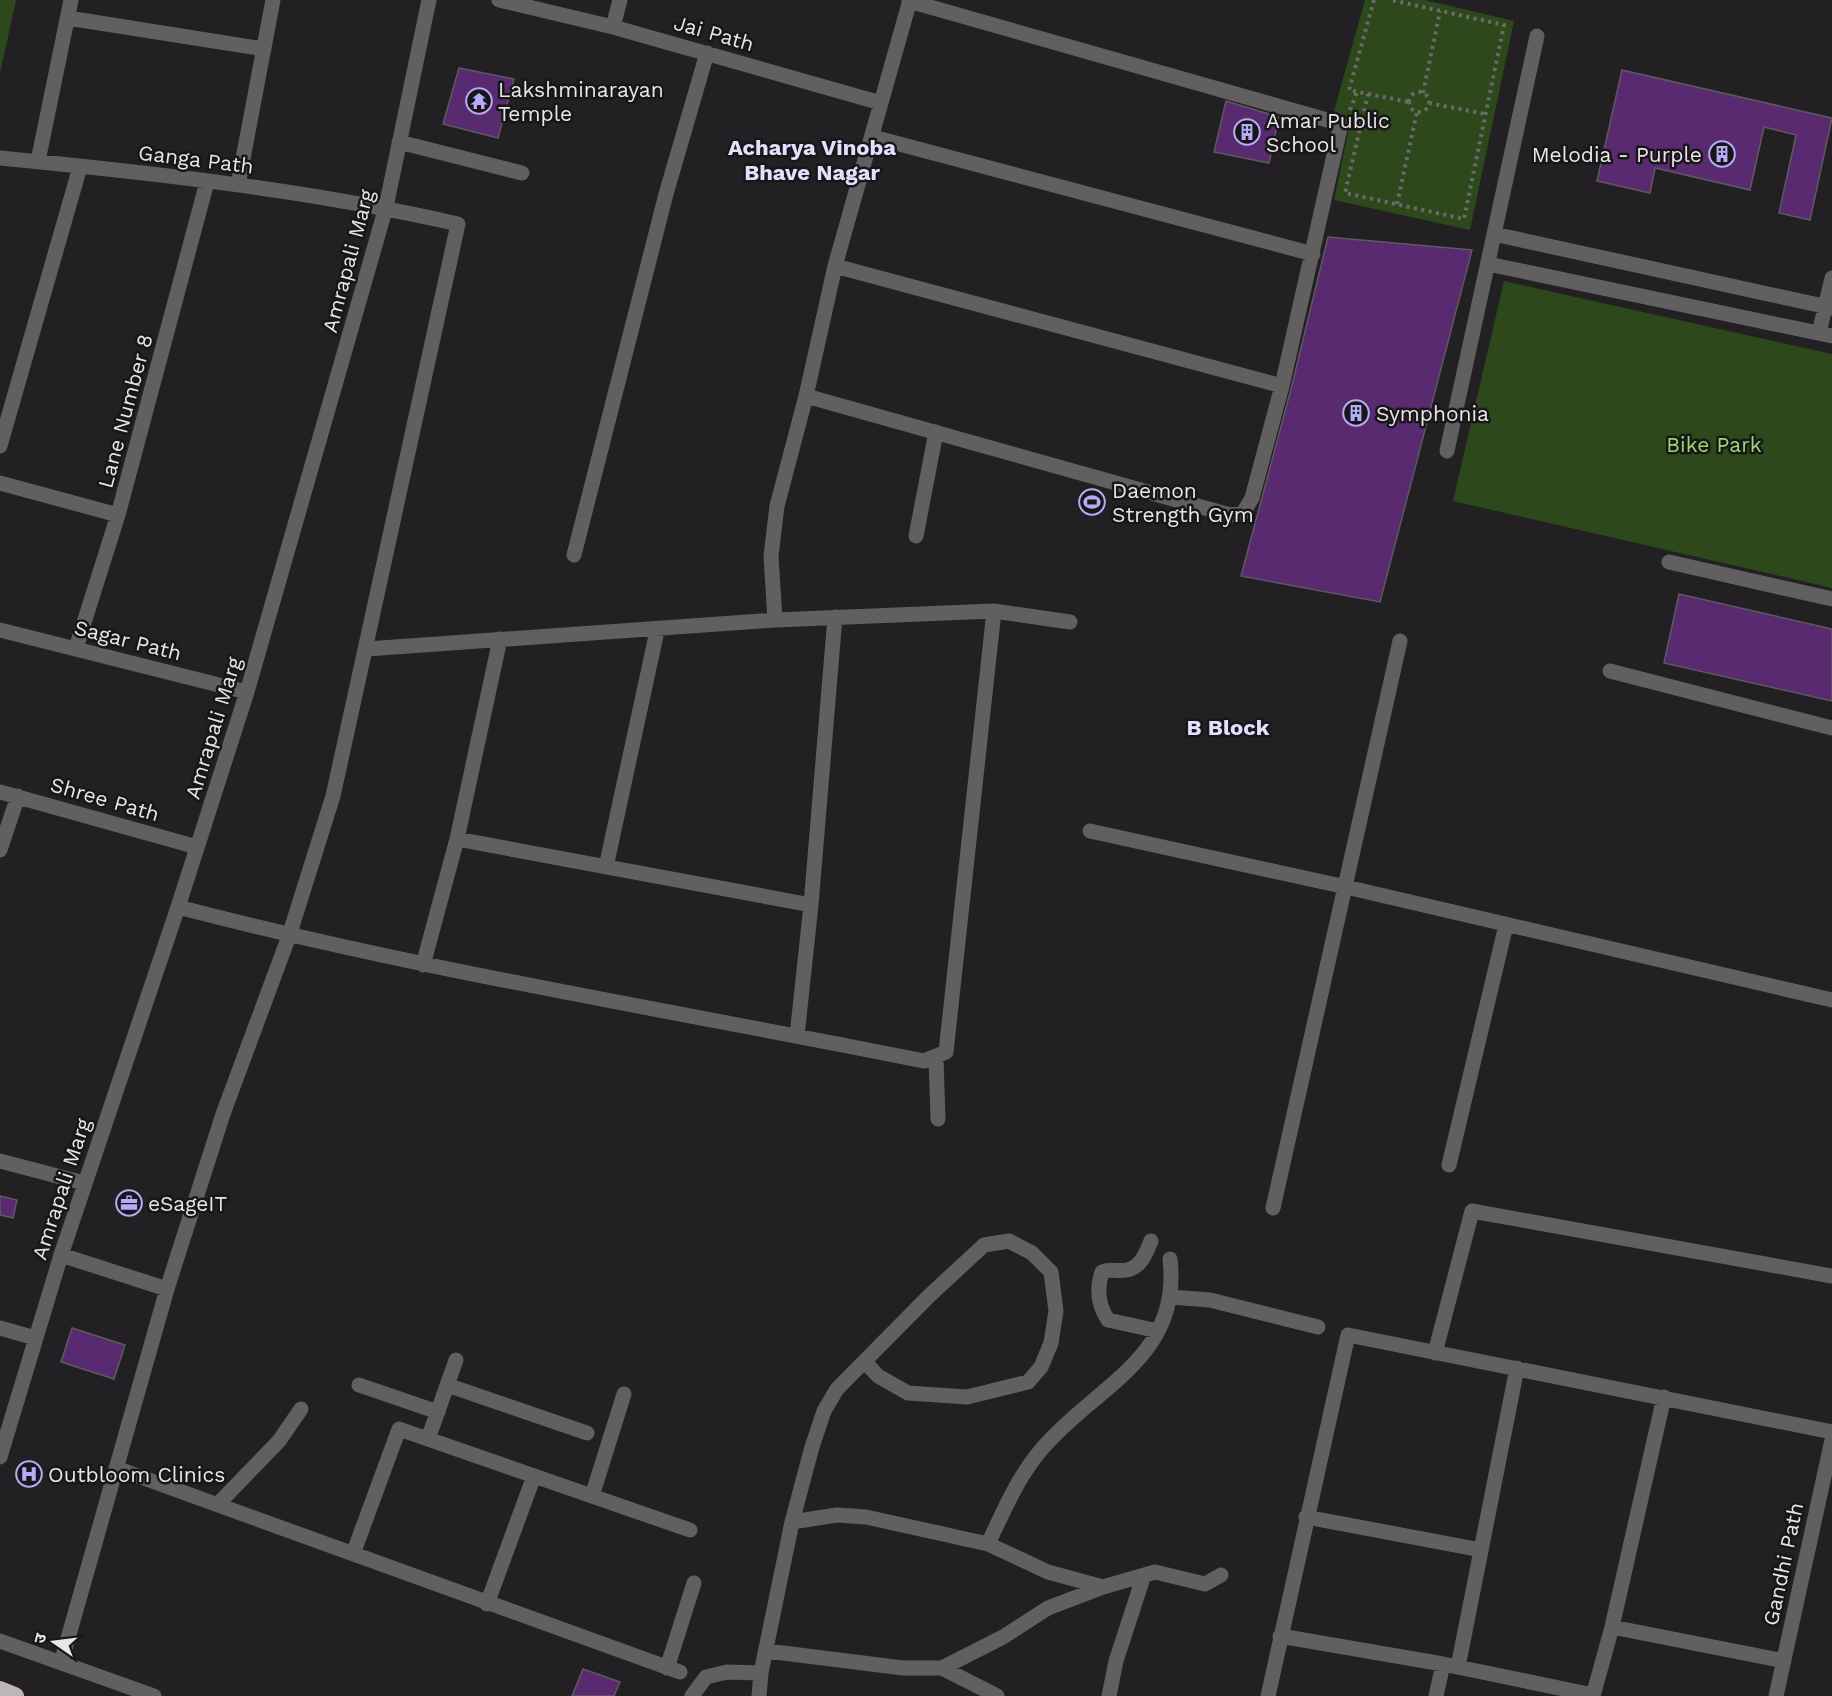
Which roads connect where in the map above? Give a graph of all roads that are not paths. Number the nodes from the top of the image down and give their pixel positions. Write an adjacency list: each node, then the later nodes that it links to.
1 (71, 0): 7 (street)
2 (273, 0): 10 (street)
3 (429, 0): 14 (street, Amrapali Marg)
4 (499, 0): 8 (street, Jai Path)
5 (620, 0): 8 (street)
6 (909, 1): 12 (street); 23 (street)
7 (68, 18): 10 (street); 16 (street)
8 (613, 27): 11 (street, Jai Path)
9 (1537, 36): 22 (street)
10 (264, 49): 20 (street)
11 (707, 53): 12 (street, Jai Path); 37 (street)
12 (881, 103): 13 (street)
13 (873, 136): 23 (street); 25 (street)
14 (399, 142): 18 (street); 21 (street, Amrapali Marg)
15 (0, 158): 16 (street, Ganga Path)
16 (38, 161): 17 (street, Ganga Path)
17 (80, 166): 19 (street, Ganga Path); 32 (street)
18 (522, 173)
19 (207, 182): 20 (street, Ganga Path); 35 (street, Lane Number 8)
20 (238, 185): 21 (street, Ganga Path)
21 (386, 207): 49 (street, Ganga Path); 51 (street, Amrapali Marg)
22 (1494, 234): 24 (street); 27 (street)
23 (1313, 254): 29 (street)
24 (1488, 264): 28 (street); 33 (street)
25 (835, 266): 29 (street); 30 (street)
26 (1832, 278): 27 (street)
27 (1829, 307): 28 (street)
28 (1826, 335)
29 (1282, 386): 31 (street)
30 (806, 396): 31 (street); 42 (street)
31 (936, 432): 36 (street)
32 (0, 446)
33 (1447, 451)
34 (0, 483): 35 (street)
35 (118, 516): 48 (street, Lane Number 8)
36 (916, 536)
37 (574, 555)
38 (1669, 562): 39 (street)
39 (1832, 599)
40 (994, 611): 41 (street); 43 (street); 68 (street)
41 (836, 617): 42 (street); 61 (street)
42 (775, 620): 45 (street)
43 (1070, 622)
44 (0, 630): 48 (street, Sagar Path)
45 (657, 631): 46 (street); 59 (street)
46 (500, 639): 49 (street); 56 (street)
47 (1400, 641): 60 (street)
48 (76, 648): 51 (street, Sagar Path)
49 (367, 649): 64 (street)
50 (1610, 671): 52 (street)
51 (247, 692): 57 (street, Amrapali Marg)
52 (1832, 728)
53 (0, 792): 54 (street, Shree Path)
54 (18, 796): 57 (street, Shree Path); 58 (street)
55 (1090, 831): 60 (street)
56 (457, 839): 59 (street); 65 (street)
57 (197, 847): 62 (street, Amrapali Marg)
58 (0, 850)
59 (606, 867): 61 (street)
60 (1346, 887): 63 (street); 73 (street)
61 (811, 905): 67 (street)
62 (178, 907): 64 (street); 72 (street, Amrapali Marg)
63 (1506, 925): 66 (street); 71 (street)
64 (289, 936): 65 (street); 78 (street)
65 (423, 965): 67 (street)
66 (1832, 1000)
67 (796, 1036): 68 (street)
68 (936, 1058): 69 (street)
69 (938, 1119)
70 (0, 1161): 72 (street)
71 (1449, 1165)
72 (84, 1183): 75 (street, Amrapali Marg)
73 (1273, 1208)
74 (1151, 1241): 82 (street)
75 (61, 1255): 78 (street); 83 (street, Amrapali Marg)
76 (1170, 1259): 79 (street)
77 (1832, 1276): 84 (street)
78 (167, 1288): 99 (street)
79 (1170, 1297): 80 (street); 82 (street)
80 (1318, 1327)
81 (0, 1329): 83 (street)
82 (1158, 1331): 106 (street)
83 (35, 1338): 98 (street, Amrapali Marg)
84 (1436, 1353): 87 (street); 103 (street)
85 (456, 1360): 88 (street)
86 (865, 1362): 86 (street); 104 (street)
87 (1517, 1368): 91 (street); 107 (street)
88 (447, 1384): 93 (street); 95 (street)
89 (359, 1385): 93 (street)
90 (624, 1394): 101 (street)
91 (1664, 1397): 94 (street); 114 (street)
92 (301, 1409): 102 (street)
93 (438, 1412): 96 (street)
94 (1832, 1432)
95 (587, 1433)
96 (428, 1439): 100 (street); 108 (street)
97 (1832, 1440): 118 (street, Gandhi Path)
98 (0, 1457)
99 (116, 1468): 102 (street); 119 (street)
100 (534, 1476): 101 (street); 113 (street)
101 (592, 1496): 105 (street)
102 (218, 1504): 108 (street)
103 (1306, 1517): 107 (street); 115 (street)
104 (792, 1522): 106 (street); 117 (street)
105 (690, 1530)
106 (988, 1544): 112 (street)
107 (1481, 1550): 120 (street)
108 (353, 1554): 113 (street)
109 (1144, 1575): 110 (street); 112 (street); 129 (street)
110 (1221, 1575)
111 (694, 1582): 113 (street)
112 (1103, 1587): 121 (street)
113 (487, 1604)
114 (1612, 1627): 118 (street); 132 (street)
115 (1280, 1636): 120 (street); 130 (street)
116 (0, 1641): 119 (street)
117 (767, 1651): 121 (street); 122 (street)
118 (1784, 1661): 133 (street, Gandhi Path)
119 (61, 1663): 125 (street)
120 (1450, 1666): 131 (street); 132 (street)
121 (942, 1668): 128 (street)
122 (761, 1673): 126 (street); 127 (street)
123 (0, 1690): 124 (highway)
124 (15, 1696)
125 (154, 1696)
126 (692, 1696)
127 (759, 1696)
128 (997, 1696)
129 (1109, 1696)
130 (1268, 1696)
131 (1436, 1696)
132 (1593, 1696)
133 (1776, 1696)

